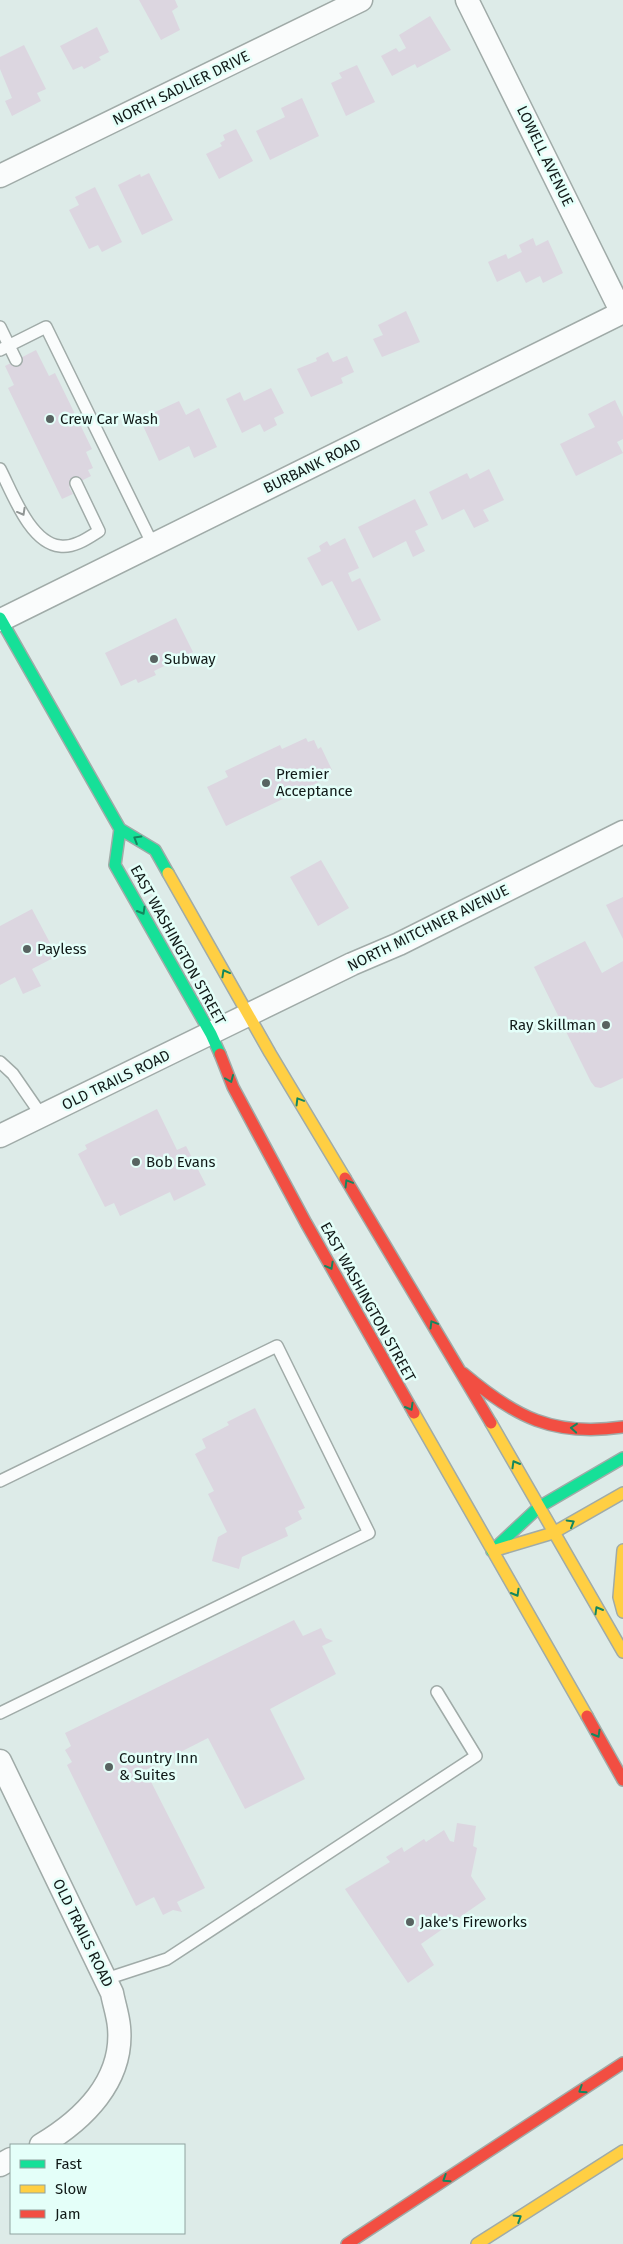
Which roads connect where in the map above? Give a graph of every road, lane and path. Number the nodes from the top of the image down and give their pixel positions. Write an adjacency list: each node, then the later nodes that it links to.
1 (361, 0): 3 (street, NORTH SADLIER DRIVE)
2 (467, 0): 4 (street, LOWELL AVENUE)
3 (0, 176)
4 (623, 312): 10 (street, BURBANK ROAD)
5 (0, 327): 6 (lane)
6 (4, 348): 7 (lane); 10 (lane)
7 (16, 360)
8 (0, 469): 9 (lane, one-way to 9)
9 (76, 484)
10 (153, 545): 11 (street, BURBANK ROAD)
11 (0, 619): 12 (main road)
12 (120, 829): 14 (main road, EAST WASHINGTON STREET, one-way to 12); 15 (main road, EAST WASHINGTON STREET, one-way to 15)
13 (623, 832): 14 (street, NORTH MITCHNER AVENUE)
14 (240, 1019): 15 (street, OLD TRAILS ROAD); 19 (main road, EAST WASHINGTON STREET, one-way to 14)
15 (211, 1034): 17 (street, OLD TRAILS ROAD); 27 (main road, EAST WASHINGTON STREET, one-way to 27)
16 (0, 1062): 17 (lane)
17 (42, 1116): 18 (street, OLD TRAILS ROAD)
18 (0, 1136)
19 (463, 1373): 20 (main road, one-way to 19); 24 (main road, EAST WASHINGTON STREET, one-way to 19)
20 (623, 1427)
21 (623, 1458): 24 (main road)
22 (0, 1481): 31 (lane)
23 (623, 1493): 25 (main road, one-way to 23)
24 (539, 1507): 25 (main road, EAST WASHINGTON STREET); 27 (main road)
25 (554, 1533): 27 (main road); 29 (main road, EAST WASHINGTON STREET, one-way to 25)
26 (623, 1550): 28 (main road)
27 (492, 1551): 33 (main road, EAST WASHINGTON STREET, one-way to 33)
28 (623, 1612)
29 (623, 1652)
30 (437, 1692): 34 (lane)
31 (0, 1713)
32 (0, 1761): 34 (street, OLD TRAILS ROAD)
33 (623, 1780)
34 (106, 1980): 36 (street, OLD TRAILS ROAD)
35 (623, 2063): 38 (main road, one-way to 38)
36 (43, 2144)
37 (623, 2151): 39 (main road, one-way to 37)
38 (347, 2244)
39 (477, 2244)

